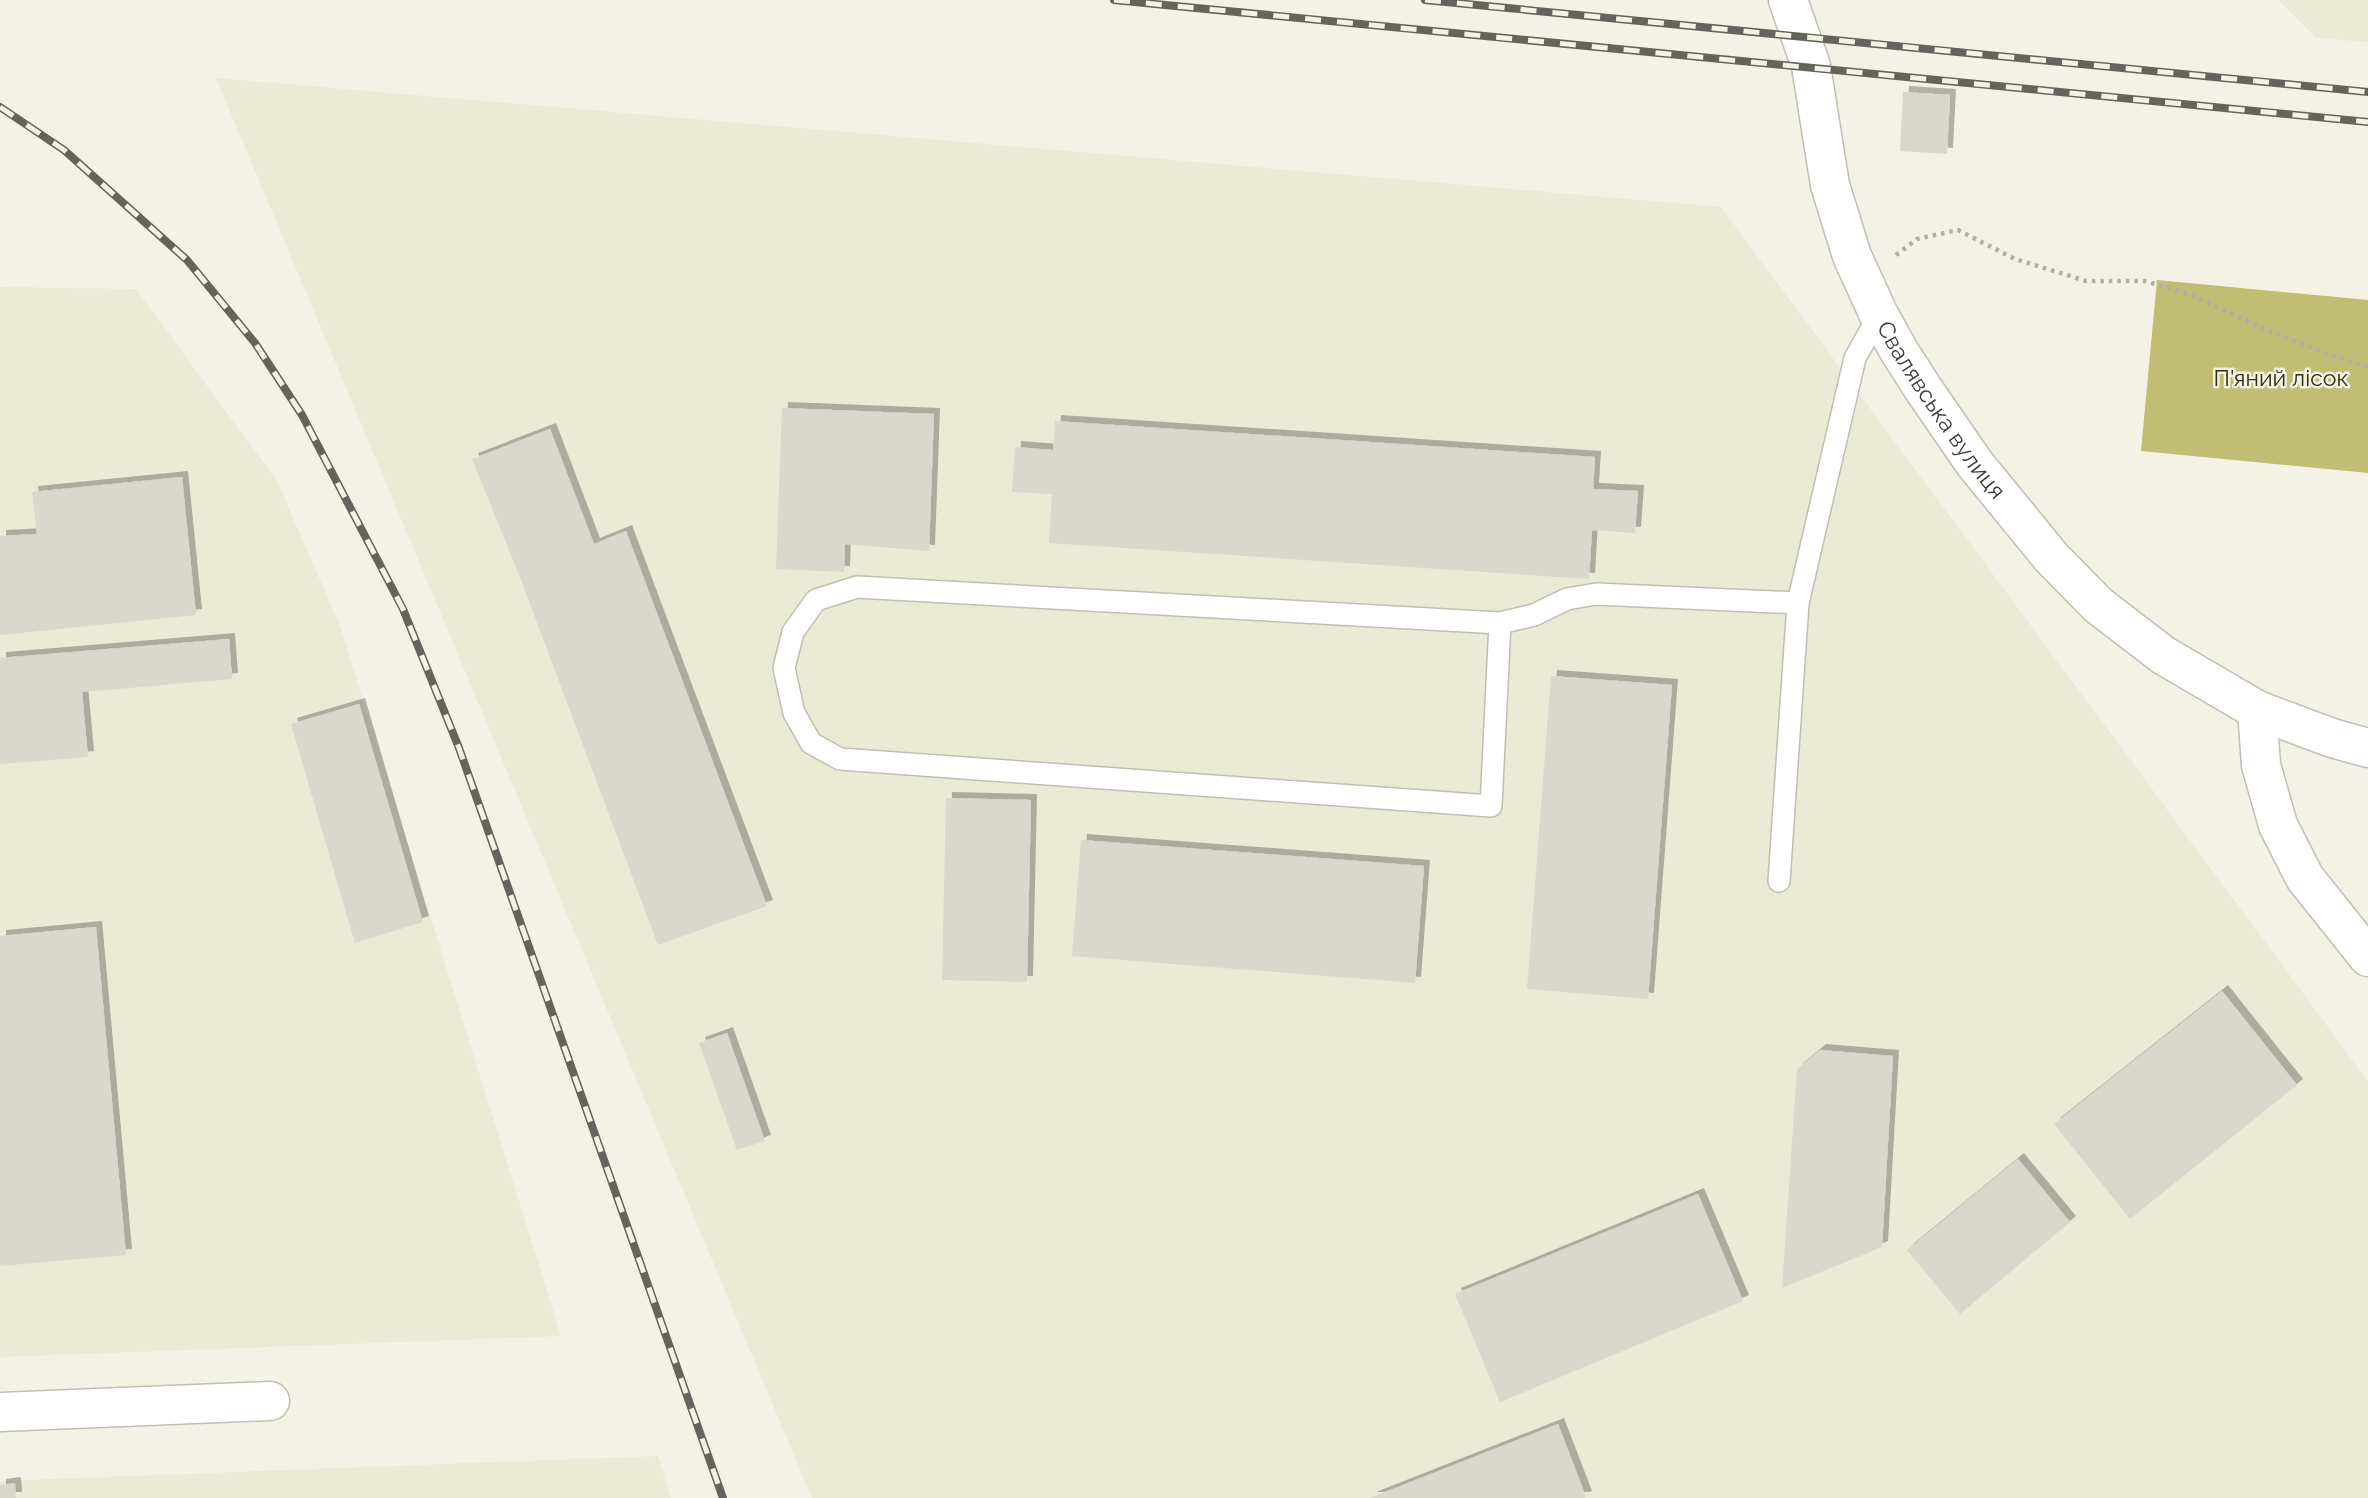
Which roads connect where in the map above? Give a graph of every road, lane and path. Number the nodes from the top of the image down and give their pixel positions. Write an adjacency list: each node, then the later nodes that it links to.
1 (1788, 0): 3 (street, Свалявська вулиця)
2 (1889, 260): 4 (path)
3 (1879, 315): 5 (lane); 7 (street, Свалявська вулиця)
4 (2368, 367)
5 (1798, 603): 6 (lane); 9 (lane)
6 (1500, 623): 6 (lane)
7 (2257, 710): 8 (street, Свалявська вулиця); 10 (street)
8 (2368, 748)
9 (1779, 881)
10 (2368, 957)
11 (270, 1401): 12 (street)
12 (0, 1412)

